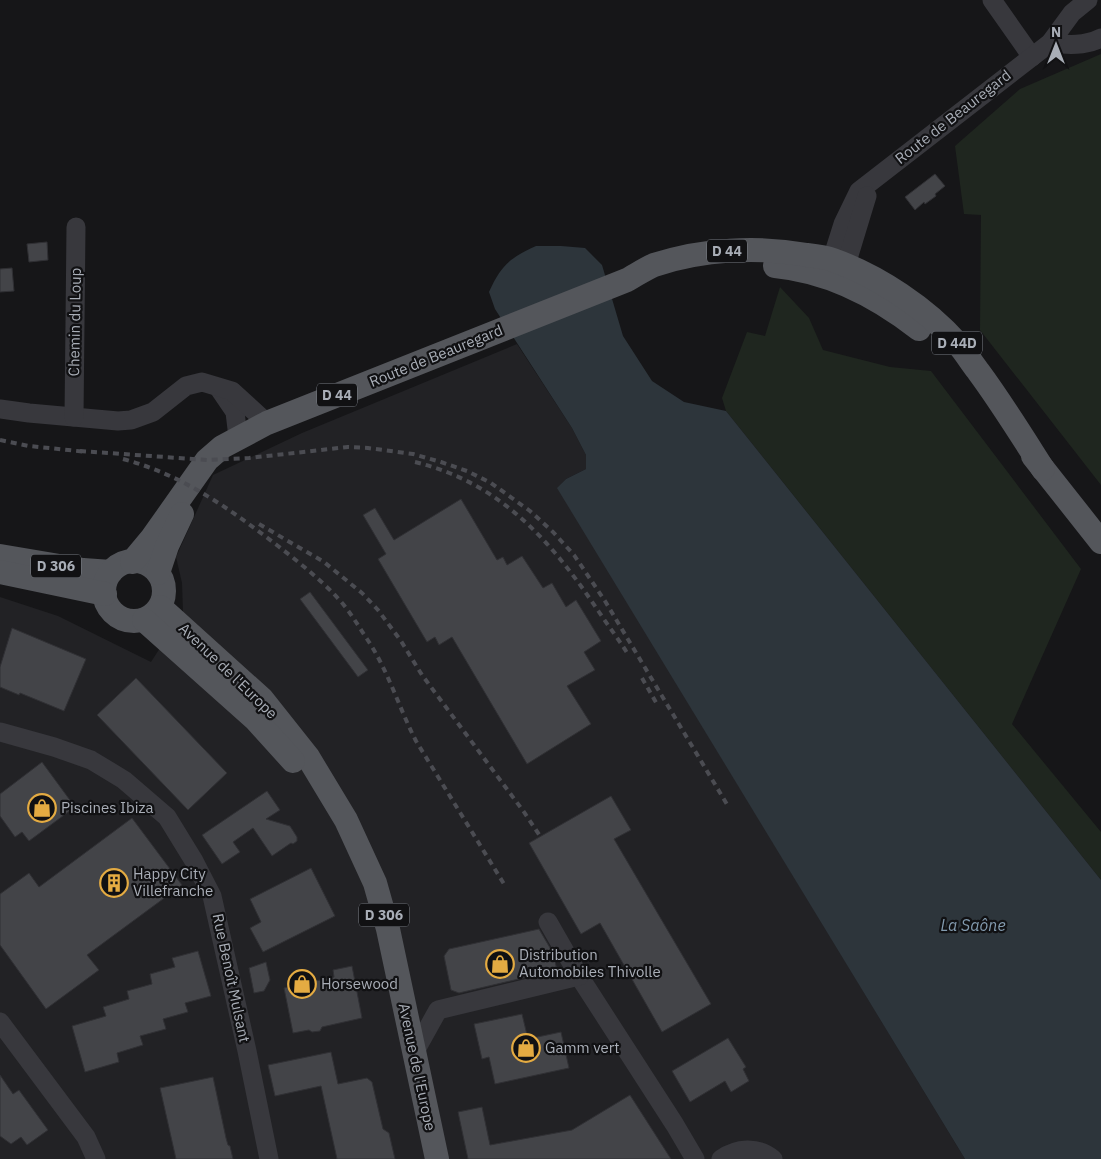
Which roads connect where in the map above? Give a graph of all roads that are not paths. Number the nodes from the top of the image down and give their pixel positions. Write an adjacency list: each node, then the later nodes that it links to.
1 (992, 0): 5 (street)
2 (1088, 0): 4 (street, Route de Beauregard)
3 (1101, 38): 4 (street)
4 (1050, 43): 5 (street, Route de Beauregard)
5 (1032, 57): 7 (street, Route de Beauregard)
6 (76, 227): 10 (street, Chemin du Loup)
7 (836, 268): 11 (main road, Route de Beauregard / D 44); 14 (main road, D 44D)
8 (218, 387): 10 (street); 11 (street); 12 (street)
9 (0, 409): 10 (street)
10 (74, 417)
11 (266, 423): 12 (main road, Route de Beauregard / D 44)
12 (238, 437): 13 (main road, Route de Beauregard / D 44)
13 (200, 471): 16 (main road, Route de Beauregard / D 44); 18 (main road, Route de Beauregard / D 44)
14 (1101, 542)
15 (0, 556): 19 (main road, D 306)
16 (132, 562): 18 (main road); 19 (main road)
17 (0, 572): 19 (main road, D 306)
18 (158, 573): 20 (main road)
19 (108, 583): 20 (main road)
20 (152, 613): 25 (main road, Avenue de l'Europe / D 306); 28 (main road, Avenue de l'Europe / D 306)
21 (0, 732): 27 (street, Rue Benoît Mulsant)
22 (548, 922): 23 (street)
23 (579, 976): 25 (street); 30 (street)
24 (0, 1022): 26 (street)
25 (414, 1053): 29 (main road, Avenue de l'Europe / D 306)
26 (96, 1159)
27 (268, 1159)
28 (428, 1159)
29 (437, 1159)
30 (695, 1159)
31 (721, 1159): 32 (street)
32 (773, 1159)

